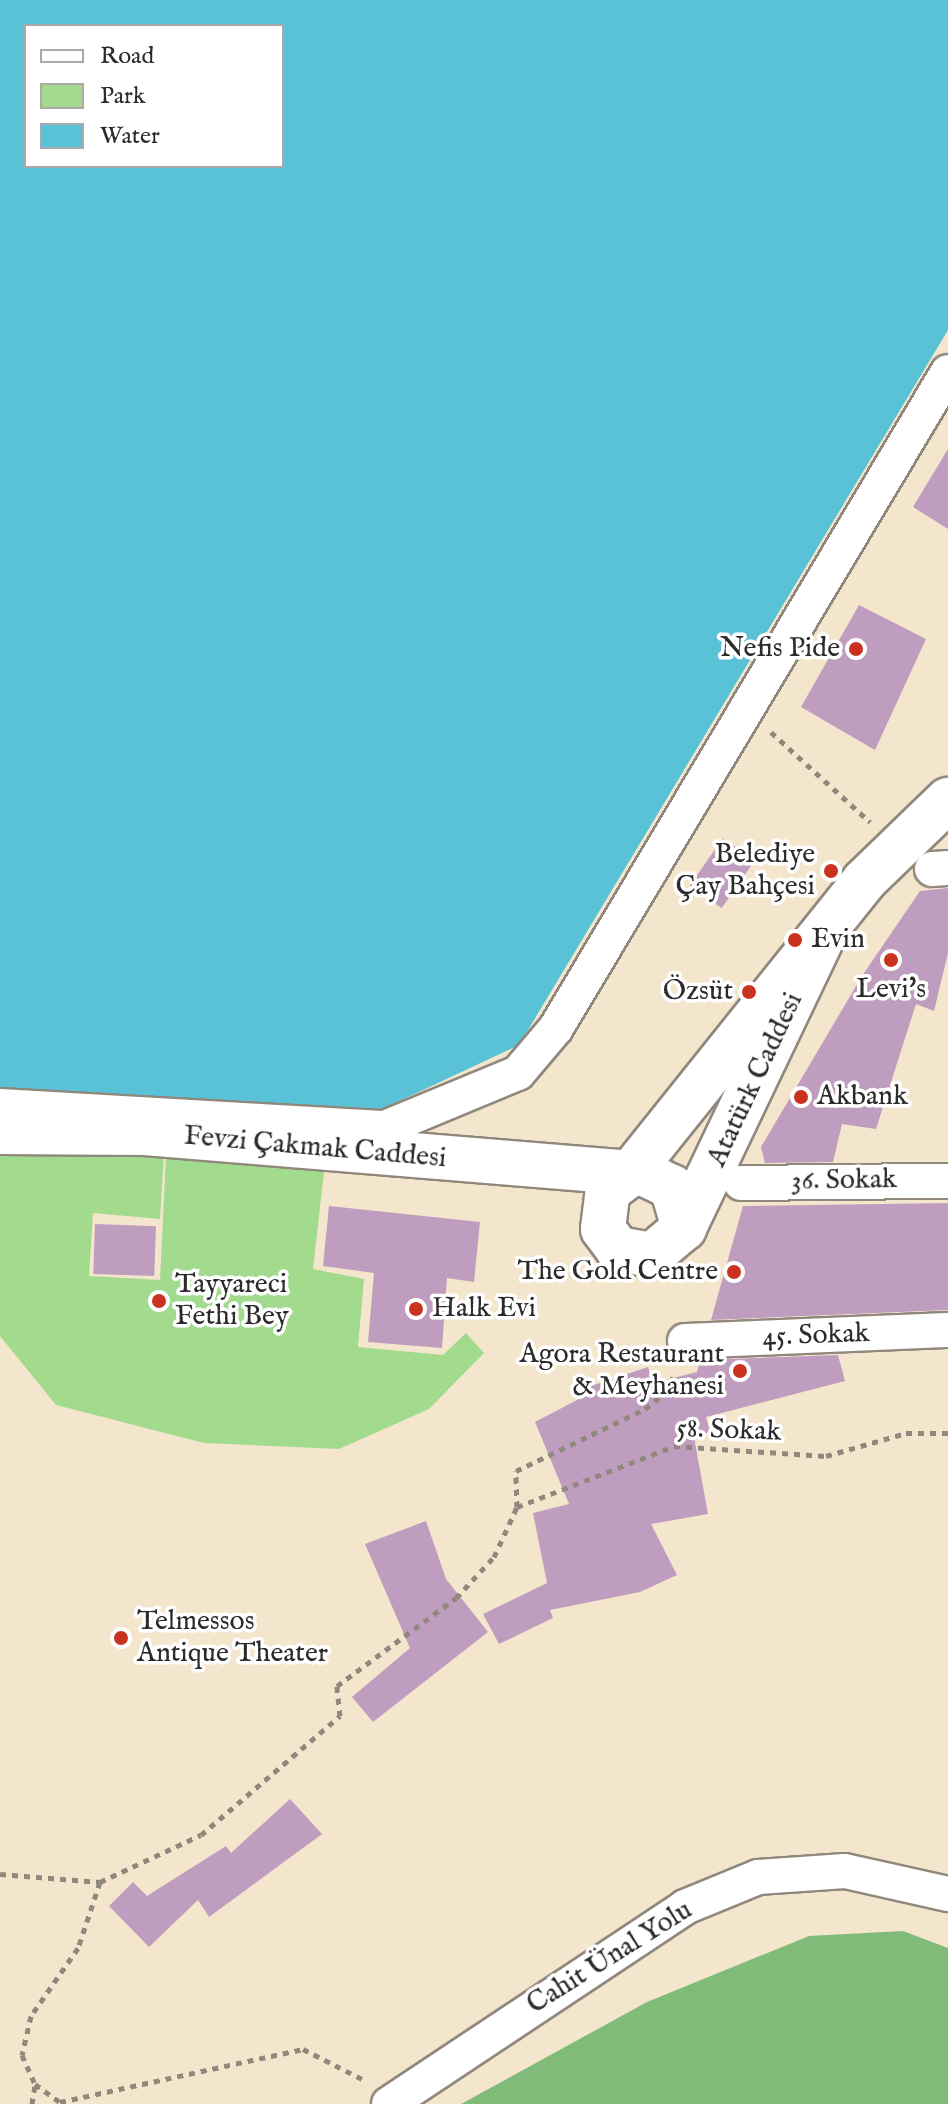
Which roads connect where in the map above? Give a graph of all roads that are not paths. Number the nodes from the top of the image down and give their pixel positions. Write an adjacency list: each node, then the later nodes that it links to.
1 (948, 372): 4 (street)
2 (948, 800): 3 (street, Atatürk Caddesi)
3 (825, 932): 7 (street, Atatürk Caddesi); 10 (street, Atatürk Caddesi)
4 (0, 1106)
5 (0, 1132): 6 (street, Fevzi Çakmak Caddesi)
6 (531, 1170): 7 (street, Fevzi Çakmak Caddesi); 11 (street)
7 (628, 1176): 10 (street, Atatürk Caddesi); 11 (street, Atatürk Caddesi)
8 (948, 1181): 9 (street, 36. Sokak)
9 (741, 1183)
10 (684, 1228): 11 (street, Atatürk Caddesi)
11 (603, 1229)
12 (948, 1330): 13 (street, 45. Sokak)
13 (685, 1341)
14 (948, 1894): 15 (street, Cahit Ünal Yolu)
15 (392, 2102)

